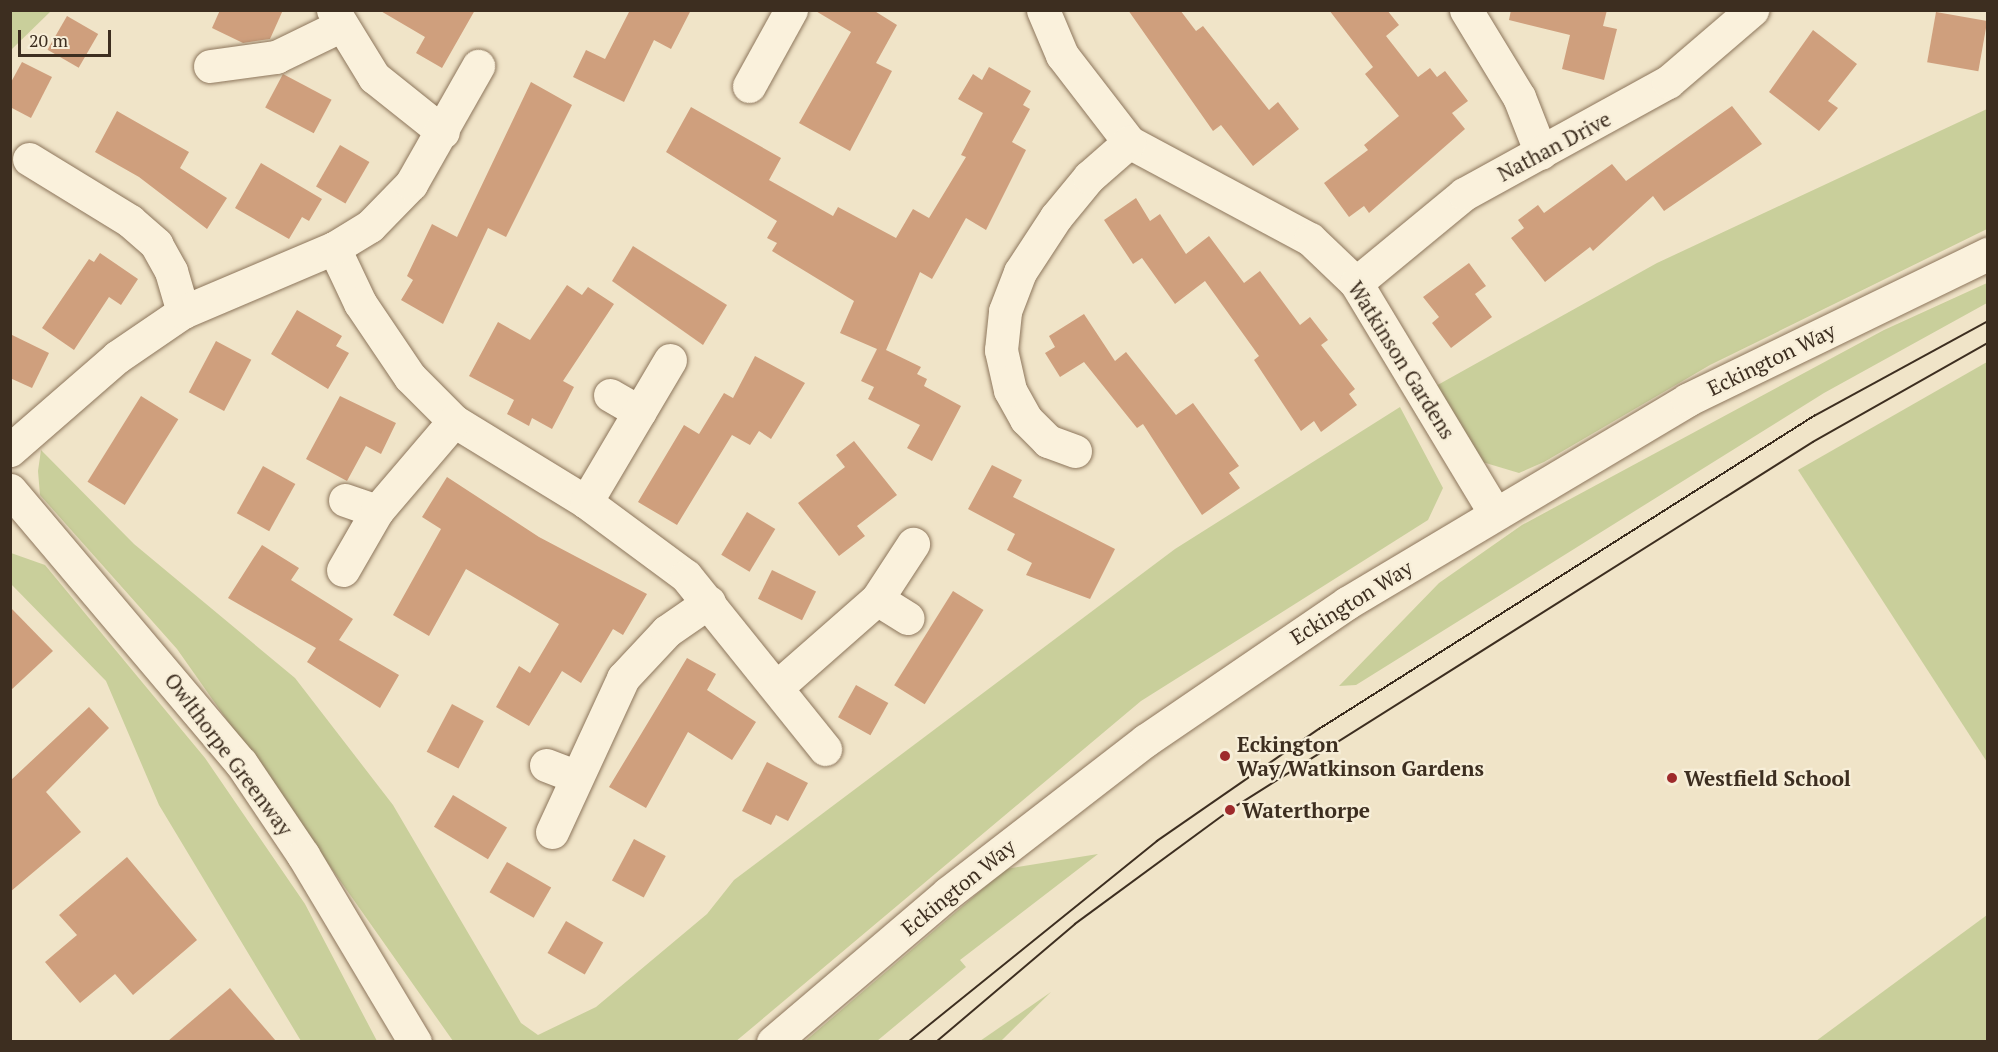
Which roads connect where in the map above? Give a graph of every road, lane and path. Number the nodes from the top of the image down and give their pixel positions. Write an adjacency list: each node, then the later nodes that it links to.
1 (791, 10): 8 (street)
2 (1043, 10): 10 (street, Watkinson Gardens)
3 (1466, 10): 11 (street)
4 (1752, 10): 11 (street, Nathan Drive)
5 (337, 18): 6 (street); 9 (street)
6 (210, 66)
7 (478, 66): 9 (street)
8 (749, 86)
9 (443, 132): 13 (street)
10 (1129, 142): 15 (street, Watkinson Gardens); 22 (street)
11 (1541, 153): 15 (street, Nathan Drive)
12 (28, 159): 16 (street)
13 (334, 248): 16 (street); 20 (street)
14 (1988, 254): 27 (street, Eckington Way)
15 (1356, 283): 27 (street, Watkinson Gardens)
16 (183, 312): 21 (street)
17 (670, 360): 19 (street)
18 (610, 395): 19 (street)
19 (639, 412): 25 (street)
20 (454, 421): 25 (street); 26 (street)
21 (10, 450)
22 (1075, 451)
23 (12, 495): 36 (street, Owlthorpe Greenway)
24 (345, 500): 26 (street)
25 (586, 502): 31 (street)
26 (377, 511): 29 (street)
27 (1494, 512): 37 (street, Eckington Way)
28 (913, 544): 30 (street)
29 (343, 570)
30 (877, 598): 32 (street); 33 (street)
31 (709, 602): 33 (street); 35 (street)
32 (908, 618)
33 (778, 686): 34 (street)
34 (825, 749)
35 (552, 832)
36 (415, 1041)
37 (773, 1041)

